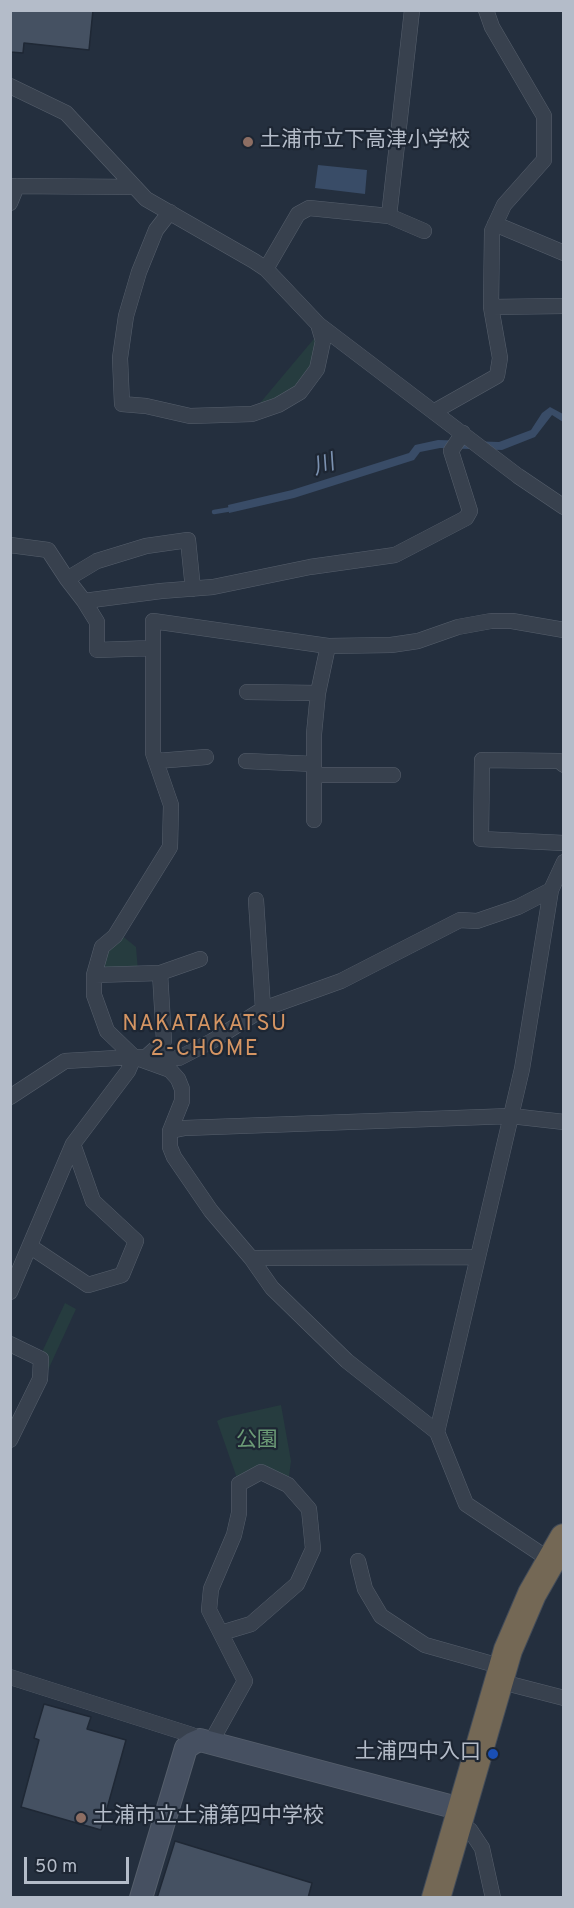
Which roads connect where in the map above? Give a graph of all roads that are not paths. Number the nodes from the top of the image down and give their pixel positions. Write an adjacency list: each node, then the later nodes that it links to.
1 (412, 10): 8 (street)
2 (486, 10): 9 (street)
3 (10, 86): 5 (street)
4 (14, 186): 5 (street); 6 (street)
5 (135, 187): 7 (street)
6 (10, 203)
7 (170, 212): 12 (street); 15 (street)
8 (389, 216): 10 (street); 12 (street)
9 (495, 224): 11 (street); 14 (street)
10 (424, 231)
11 (564, 253)
12 (266, 269): 15 (street)
13 (564, 306): 14 (street)
14 (491, 307): 16 (street)
15 (318, 324): 16 (street)
16 (435, 411): 17 (street)
17 (463, 434): 18 (street); 21 (street)
18 (564, 507)
19 (10, 545): 20 (street)
20 (67, 579): 21 (street); 22 (street)
21 (194, 589): 22 (street)
22 (84, 602): 25 (street)
23 (564, 630): 24 (street)
24 (328, 646): 25 (street); 27 (street)
25 (153, 648): 29 (street)
26 (247, 692): 27 (street)
27 (318, 693): 32 (street)
28 (206, 757): 29 (street)
29 (157, 761): 41 (street)
30 (246, 761): 32 (street)
31 (564, 765): 35 (street)
32 (314, 769): 33 (street); 34 (street)
33 (393, 775)
34 (314, 820)
35 (564, 843)
36 (564, 862): 37 (street)
37 (551, 890): 42 (street); 45 (street)
38 (256, 900): 42 (street)
39 (200, 959): 40 (street)
40 (160, 973): 41 (street); 43 (street)
41 (94, 975): 43 (street)
42 (263, 1009): 43 (street)
43 (140, 1057): 44 (street); 47 (street); 48 (street)
44 (10, 1097)
45 (511, 1116): 46 (street); 47 (street); 50 (street)
46 (564, 1122)
47 (170, 1131): 51 (street)
48 (73, 1144): 49 (street); 49 (street)
49 (31, 1247): 52 (street)
50 (478, 1257): 51 (street); 54 (street)
51 (251, 1258): 54 (street)
52 (10, 1292)
53 (10, 1344): 55 (street)
54 (437, 1432): 56 (street)
55 (10, 1440)
56 (557, 1549): 59 (highway)
57 (358, 1561): 59 (street)
58 (221, 1633): 58 (street); 62 (street)
59 (500, 1674): 61 (street); 63 (highway)
60 (10, 1677): 62 (street)
61 (564, 1698)
62 (204, 1742): 63 (street); 64 (street)
63 (459, 1817): 65 (highway); 66 (street)
64 (141, 1898)
65 (436, 1898)
66 (493, 1898)

